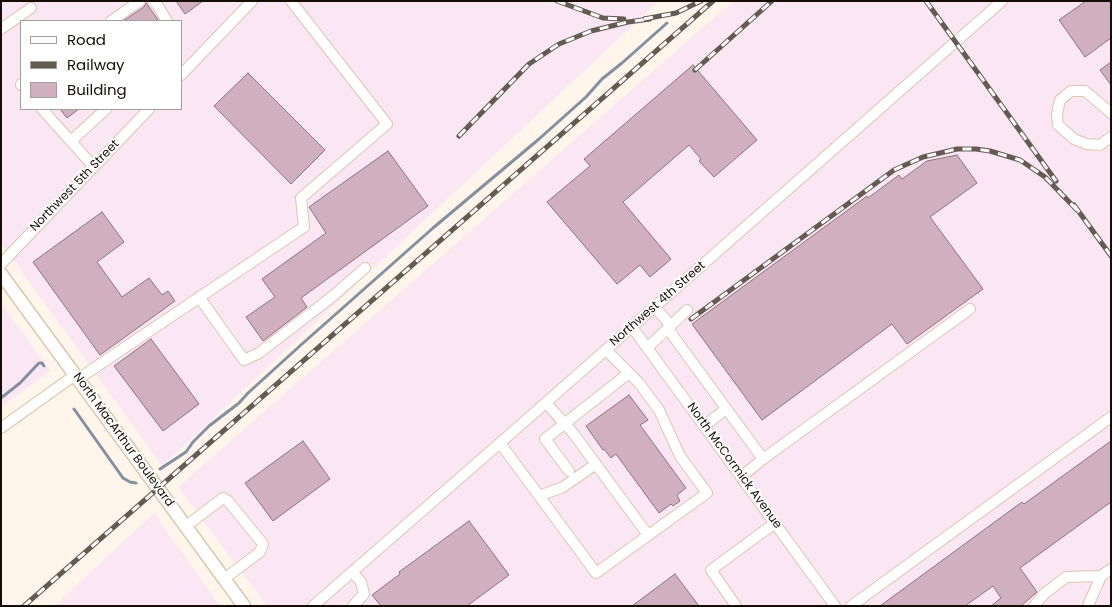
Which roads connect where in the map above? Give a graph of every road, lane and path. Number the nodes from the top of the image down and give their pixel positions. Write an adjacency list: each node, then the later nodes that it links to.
1 (140, 1): 7 (street)
2 (153, 1): 8 (street)
3 (252, 1): 10 (street)
4 (291, 1): 21 (street)
5 (1002, 1): 22 (street, Northwest 4th Street)
6 (31, 8): 9 (street)
7 (112, 20)
8 (166, 20)
9 (1, 29)
10 (182, 74)
11 (43, 110): 16 (street)
12 (105, 110): 16 (street)
13 (148, 110): 17 (street, Northwest 5th Street)
14 (1111, 112): 15 (street)
15 (1111, 137)
16 (70, 141): 17 (street)
17 (94, 167): 18 (street, Northwest 5th Street)
18 (1, 264)
19 (365, 268): 21 (street)
20 (1, 274): 30 (main road, North MacArthur Boulevard)
21 (199, 297): 30 (street)
22 (656, 307): 25 (street, Northwest 4th Street); 26 (street)
23 (970, 309): 38 (street)
24 (688, 310): 26 (street)
25 (632, 327): 27 (street, North McCormick Avenue); 28 (street, Northwest 4th Street)
26 (669, 327): 27 (street); 32 (street)
27 (647, 348): 35 (street, North McCormick Avenue)
28 (606, 350): 29 (street); 31 (street, Northwest 4th Street)
29 (629, 373): 34 (street); 45 (street)
30 (77, 377): 36 (street); 44 (main road, North MacArthur Boulevard)
31 (546, 403): 34 (street); 37 (street, Northwest 4th Street)
32 (726, 409): 35 (street); 38 (street)
33 (1111, 417): 55 (street)
34 (564, 423): 39 (street); 40 (street)
35 (704, 426): 41 (street, North McCormick Avenue)
36 (1, 428)
37 (500, 443): 42 (street); 47 (street, Northwest 4th Street)
38 (763, 459): 41 (street)
39 (596, 464): 42 (street); 45 (street)
40 (568, 471)
41 (741, 477): 43 (street, North McCormick Avenue)
42 (540, 496): 45 (street)
43 (775, 523): 53 (street); 54 (street, North McCormick Avenue)
44 (186, 526): 49 (main road, North MacArthur Boulevard); 49 (street)
45 (648, 536)
46 (1111, 569): 48 (street)
47 (352, 572): 51 (street, Northwest 4th Street); 52 (street)
48 (1101, 576): 56 (street); 57 (street)
49 (224, 578): 50 (main road, North MacArthur Boulevard)
50 (244, 606)
51 (313, 606)
52 (353, 606)
53 (736, 606)
54 (836, 606)
55 (851, 606)
56 (1034, 606)
57 (1088, 606)

